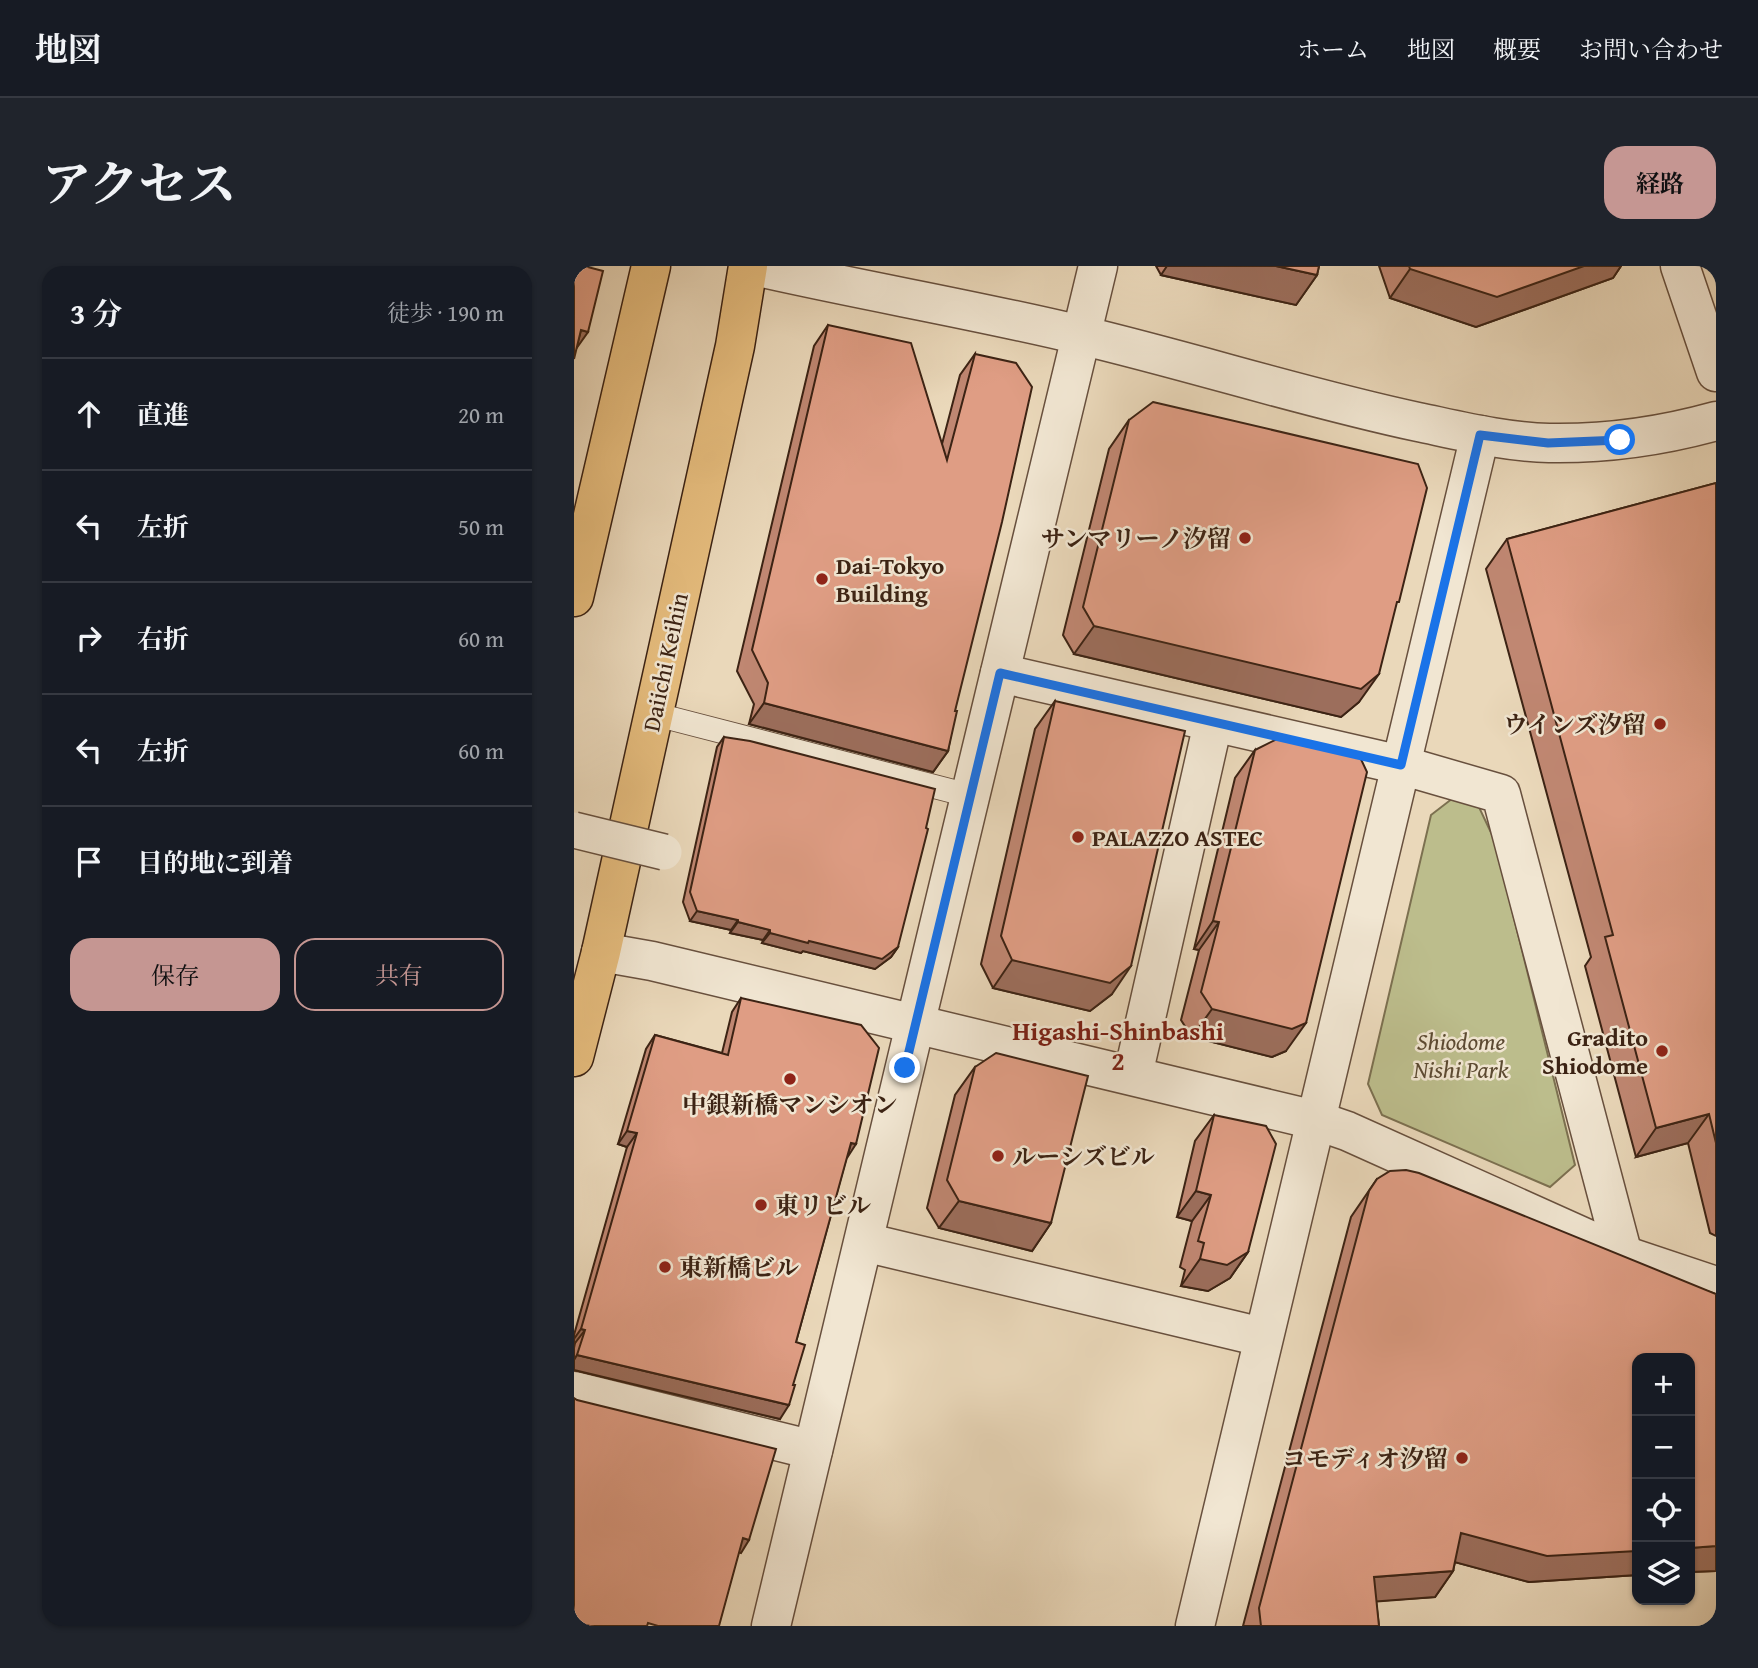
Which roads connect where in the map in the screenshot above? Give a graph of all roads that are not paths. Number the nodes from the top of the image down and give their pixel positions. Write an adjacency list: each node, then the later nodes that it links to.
1 (651, 266): 10 (highway)
2 (748, 266): 12 (highway, Daiichi Keihin)
3 (754, 266): 6 (street)
4 (1098, 266): 6 (street)
5 (1680, 266): 7 (street)
6 (1082, 335): 9 (street); 11 (street)
7 (1716, 372)
8 (1716, 421): 9 (street)
9 (1480, 435): 14 (street)
10 (574, 597)
11 (1000, 673): 13 (street); 15 (street)
12 (654, 714): 15 (lane); 18 (highway, Daiichi Keihin)
13 (1213, 723): 14 (street); 21 (street)
14 (1401, 765): 22 (street); 24 (street)
15 (971, 796): 19 (street)
16 (574, 831): 17 (street, bridge)
17 (664, 852)
18 (601, 952): 19 (street); 20 (highway, Daiichi Keihin)
19 (915, 1026): 21 (street); 23 (street)
20 (574, 1057)
21 (1133, 1075): 22 (street)
22 (1315, 1120): 24 (street); 26 (street)
23 (864, 1242): 26 (street); 28 (street)
24 (1623, 1255): 25 (street)
25 (1716, 1286)
26 (1262, 1337): 30 (street)
27 (574, 1391): 28 (street)
28 (813, 1450): 29 (street)
29 (771, 1626)
30 (1195, 1626)

